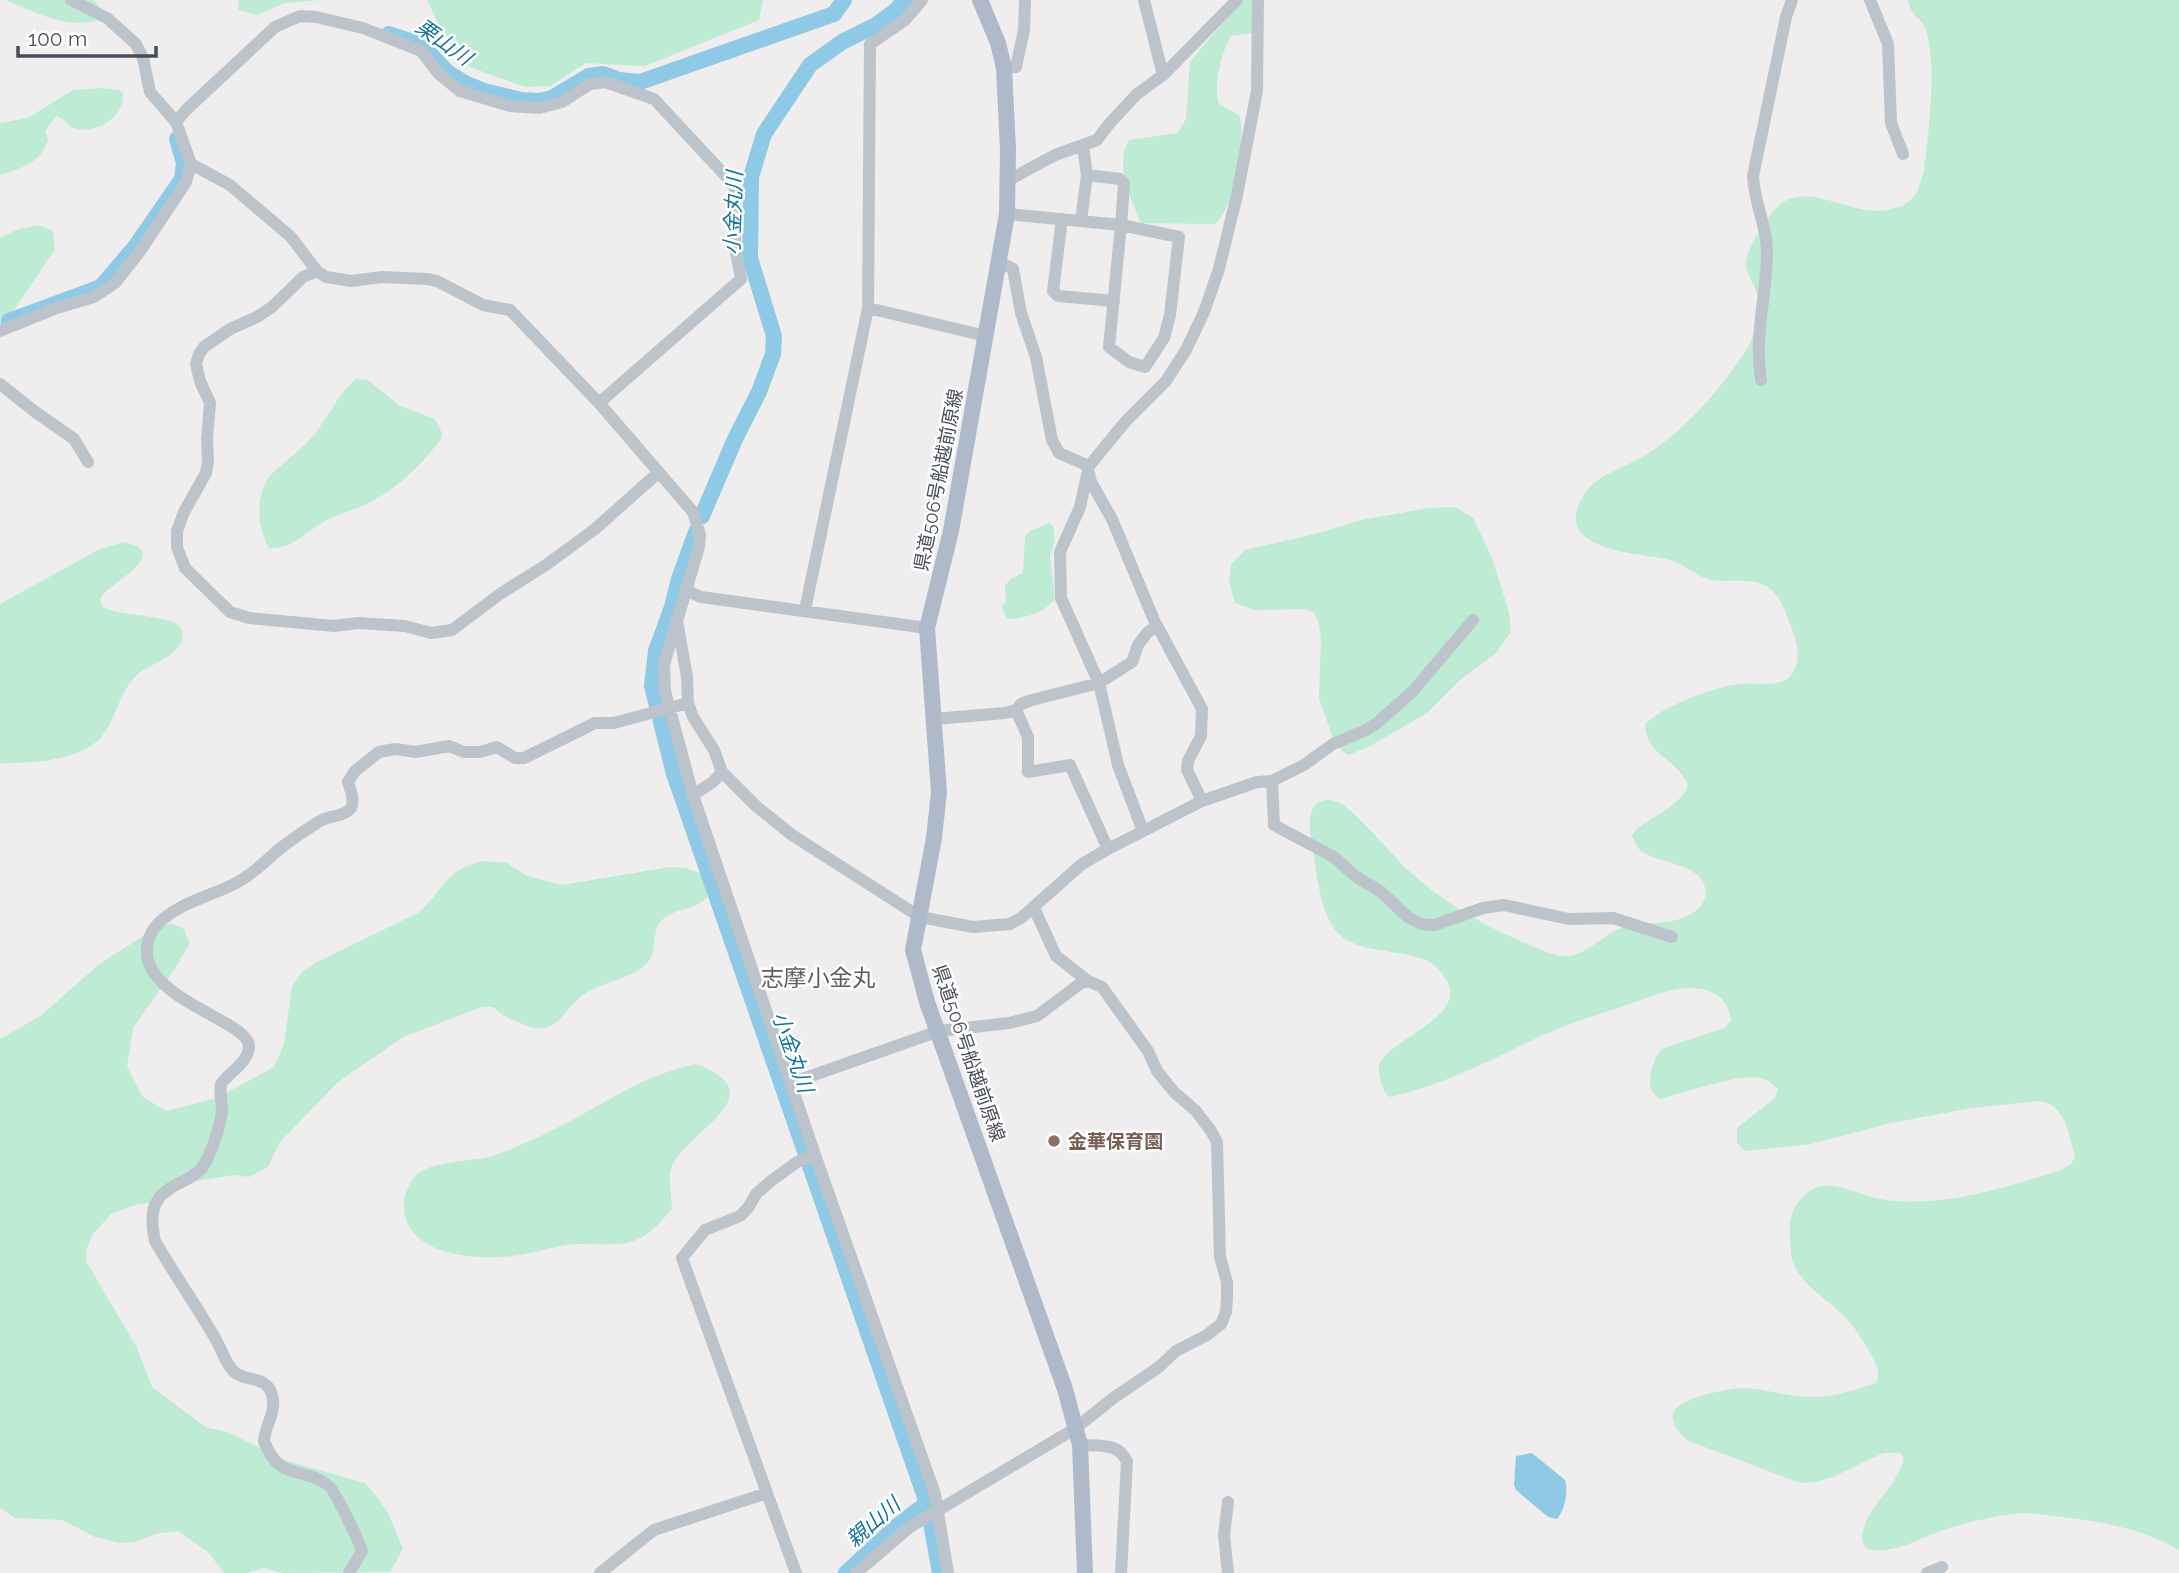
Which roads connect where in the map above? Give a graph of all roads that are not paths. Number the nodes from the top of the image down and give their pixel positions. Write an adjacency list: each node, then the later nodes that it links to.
1 (71, 0): 12 (street)
2 (922, 0): 25 (street)
3 (980, 0): 10 (main road, 県道506号船越前原線)
4 (1025, 0): 10 (street)
5 (1144, 0): 11 (street)
6 (1237, 0): 11 (street)
7 (1258, 0): 32 (street)
8 (1792, 0): 28 (street)
9 (1870, 0): 14 (street)
10 (1004, 68): 17 (main road, 県道506号船越前原線)
11 (1163, 75): 13 (street)
12 (176, 122): 15 (street); 30 (street)
13 (1083, 146): 16 (street); 17 (street)
14 (1903, 154)
15 (191, 164): 23 (street); 26 (street)
16 (1087, 175): 20 (street); 21 (street)
17 (1009, 180): 18 (main road, 県道506号船越前原線)
18 (1007, 214): 19 (street); 22 (main road, 県道506号船越前原線)
19 (1062, 219): 20 (street); 24 (street)
20 (1081, 221): 21 (street)
21 (1121, 225): 24 (street); 24 (street)
22 (998, 261): 27 (main road, 県道506号船越前原線); 32 (street)
23 (317, 271): 30 (street); 33 (street)
24 (1114, 301)
25 (868, 309): 27 (street); 35 (street)
26 (0, 331)
27 (986, 336): 39 (main road, 県道506号船越前原線)
28 (1761, 380)
29 (0, 384): 31 (street)
30 (599, 403): 33 (street)
31 (88, 462)
32 (1088, 466): 38 (street); 40 (street)
33 (658, 473): 34 (street)
34 (685, 590): 35 (street); 37 (street)
35 (806, 610): 39 (street)
36 (1473, 620): 46 (street)
37 (677, 621): 41 (street); 42 (street)
38 (1157, 626): 40 (street); 48 (street)
39 (927, 628): 44 (main road, 県道506号船越前原線)
40 (1099, 682): 43 (street); 49 (street)
41 (688, 703): 42 (street); 45 (street)
42 (669, 708): 47 (street); 64 (street)
43 (1016, 710): 44 (street); 50 (street)
44 (934, 719): 52 (main road, 県道506号船越前原線)
45 (722, 772): 47 (street); 52 (street)
46 (1272, 781): 48 (street); 53 (street)
47 (693, 795): 56 (street)
48 (1202, 801): 49 (street)
49 (1143, 831): 50 (street)
50 (1108, 849): 51 (street)
51 (1034, 908): 52 (street); 54 (street)
52 (920, 917): 55 (main road, 県道506号船越前原線)
53 (1672, 937)
54 (1088, 981): 55 (street); 58 (street)
55 (939, 1031): 56 (street); 58 (main road, 県道506号船越前原線)
56 (791, 1083): 57 (street)
57 (815, 1155): 60 (street); 62 (street)
58 (1076, 1428): 59 (main road, 県道506号船越前原線); 62 (street)
59 (1080, 1445): 69 (main road, 県道506号船越前原線); 70 (street)
60 (767, 1493): 65 (street); 66 (street)
61 (1228, 1502): 71 (street)
62 (937, 1510): 67 (street); 68 (street)
63 (1942, 1567): 72 (street)
64 (349, 1573)
65 (600, 1573)
66 (796, 1573)
67 (856, 1573)
68 (948, 1573)
69 (1085, 1573)
70 (1121, 1573)
71 (1228, 1573)
72 (1927, 1573)

